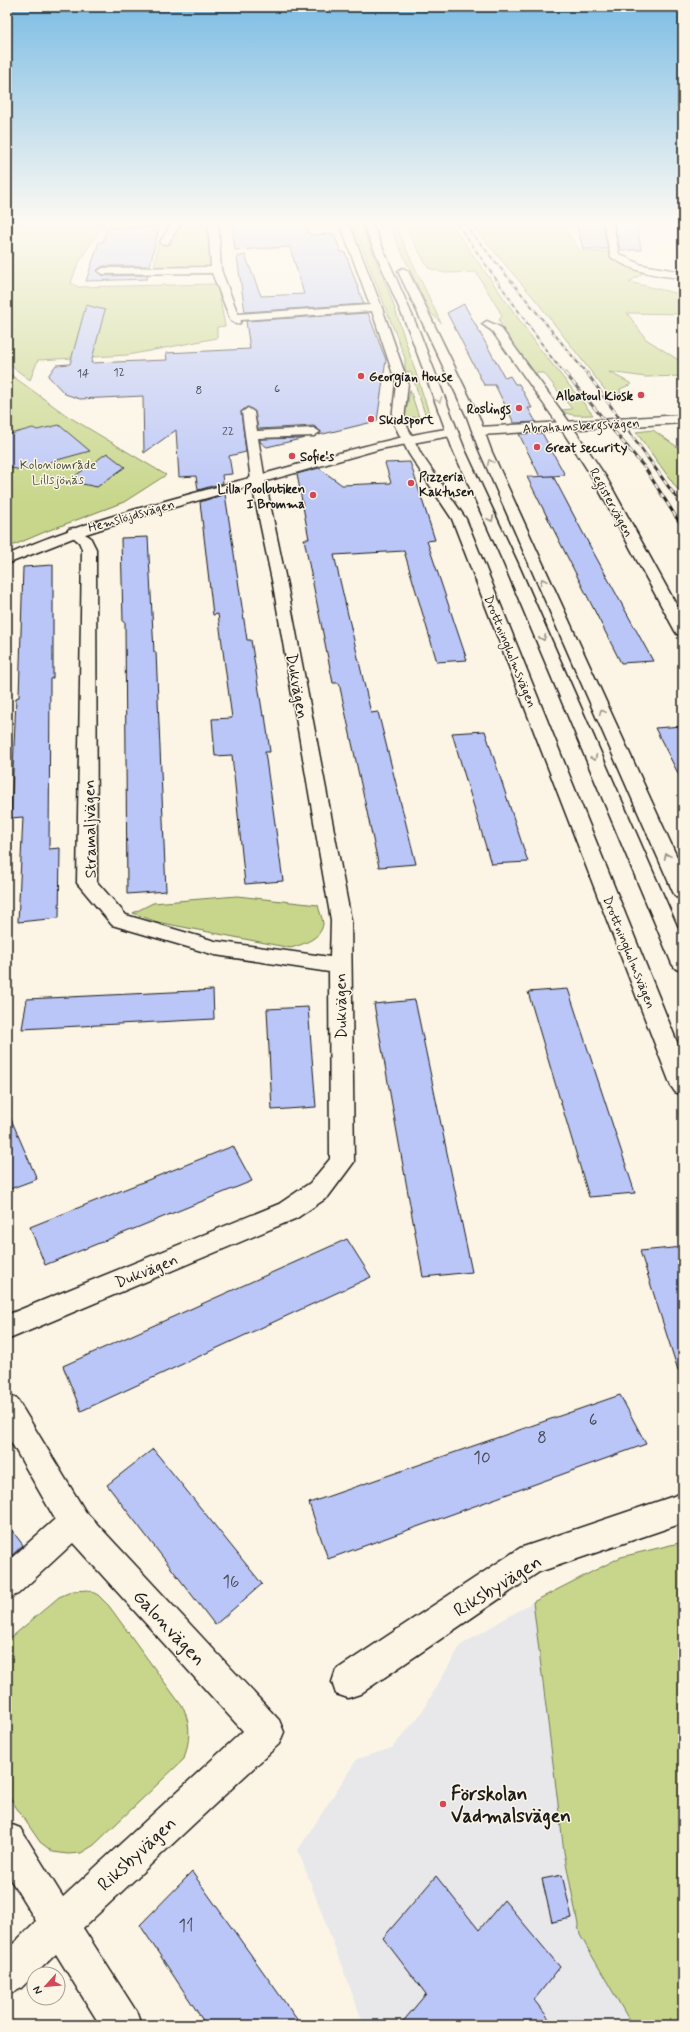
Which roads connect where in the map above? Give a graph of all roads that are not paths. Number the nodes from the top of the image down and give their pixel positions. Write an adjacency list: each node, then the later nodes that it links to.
1 (234, 316): 2 (street)
2 (276, 316)
3 (380, 316): 14 (street, Drottningholmsvägen)
4 (407, 316): 12 (street, one-way to 12)
5 (424, 316): 10 (street)
6 (487, 324): 9 (street, Registervägen)
7 (248, 412): 13 (street)
8 (683, 419): 9 (street, Abrahamsbergsvägen)
9 (566, 426): 10 (street, Abrahamsbergsvägen); 18 (street, Registervägen)
10 (479, 431): 12 (street, Abrahamsbergsvägen); 19 (street, one-way to 10)
11 (314, 432): 13 (street)
12 (452, 432): 14 (street, Hemslöjdsvägen); 20 (street, one-way to 20)
13 (252, 436): 15 (street)
14 (406, 438): 15 (street, Hemslöjdsvägen); 22 (street, Drottningholmsvägen)
15 (258, 480): 16 (street, Hemslöjdsvägen); 21 (street, Dukvägen)
16 (74, 532): 17 (street, Hemslöjdsvägen); 21 (street, Stramaljvägen)
17 (7, 560)
18 (683, 631)
19 (683, 892)
20 (683, 964)
21 (340, 966): 23 (street, Dukvägen)
22 (683, 1086)
23 (7, 1328)
24 (7, 1408): 26 (street, Galonvägen)
25 (683, 1508): 28 (street, Riksbyvägen)
26 (74, 1522): 27 (street); 29 (street, Galonvägen)
27 (7, 1583)
28 (348, 1682)
29 (267, 1732): 31 (street, Riksbyvägen)
30 (7, 1841): 31 (street)
31 (59, 1925): 32 (street, Riksbyvägen); 33 (street)
32 (7, 1976)
33 (122, 2025)

